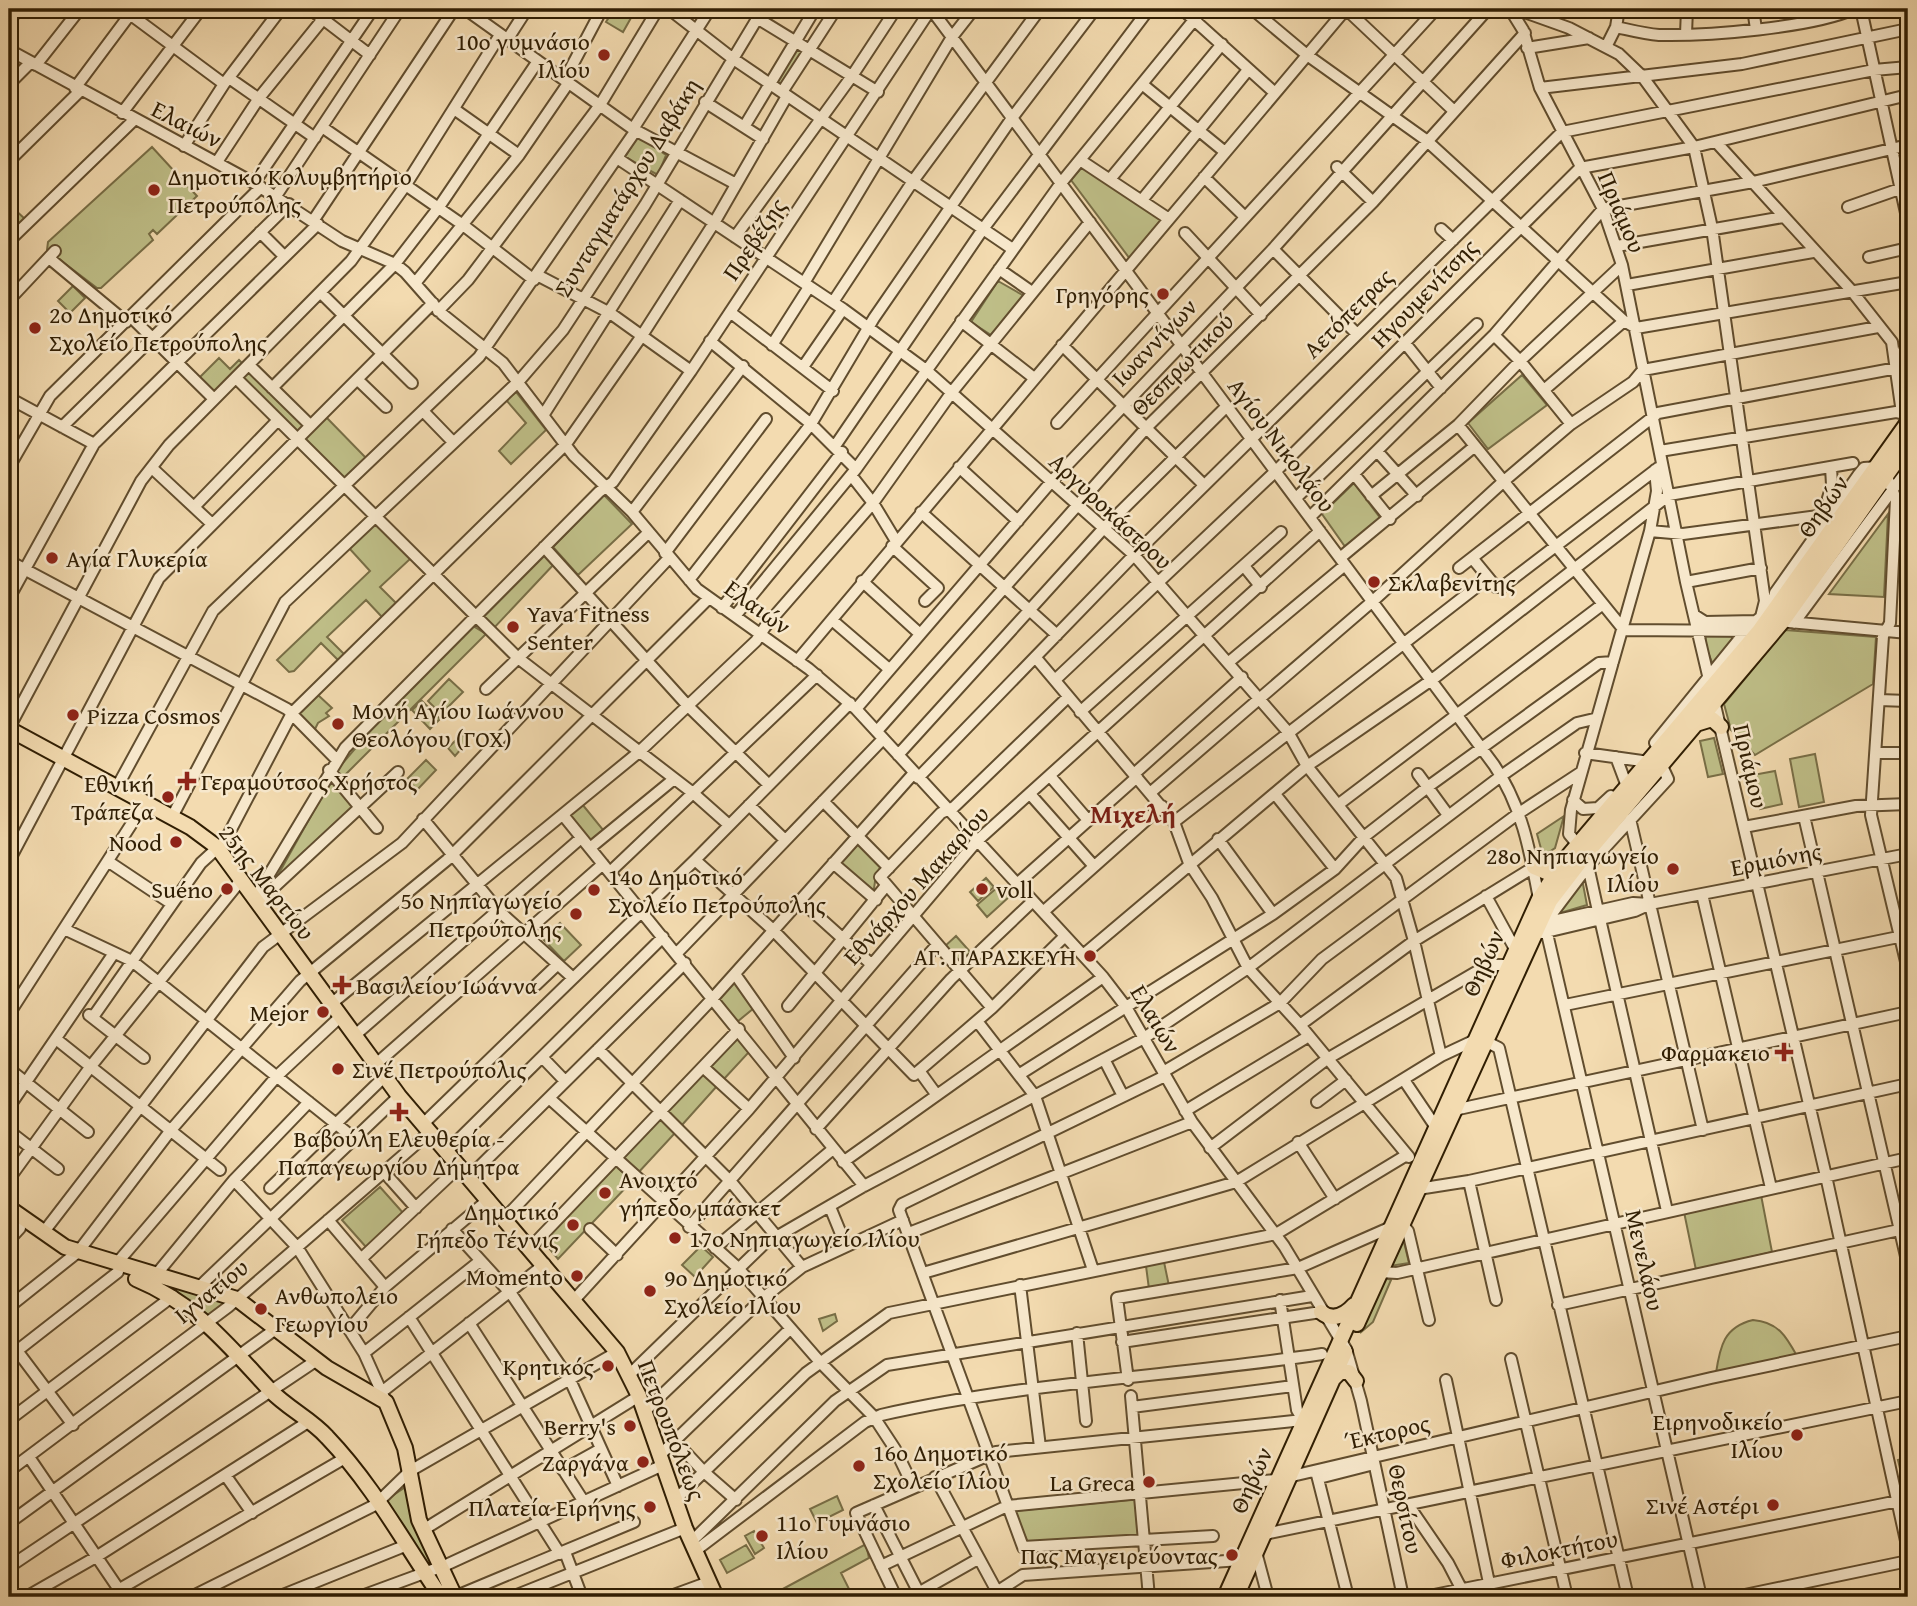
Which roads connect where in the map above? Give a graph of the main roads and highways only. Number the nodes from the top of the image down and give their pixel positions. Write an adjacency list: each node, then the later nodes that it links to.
1 (1908, 422): 3 (main road, Θηβών)
2 (1908, 446): 3 (main road, Θηβών)
3 (1887, 478): 4 (main road, Θηβών)
4 (1782, 620): 5 (main road, Θηβών); 5 (main road, Θηβών)
5 (1711, 689): 6 (main road, Θηβών); 9 (main road, Θηβών)
6 (1695, 725): 7 (main road); 9 (main road, Θηβών)
7 (1721, 727)
8 (9, 729): 14 (main road, 25ης Μαρτίου)
9 (1651, 763): 10 (main road, Θηβών); 12 (main road, Θηβών)
10 (1563, 862): 11 (main road); 12 (main road, Θηβών)
11 (1534, 867)
12 (1539, 924): 13 (main road, Θηβών); 13 (main road, Θηβών)
13 (1479, 1041): 17 (main road, Θηβών); 17 (main road, Θηβών)
14 (426, 1128): 28 (main road, Πετρουπόλεως)
15 (9, 1208): 18 (main road)
16 (14, 1224): 18 (main road)
17 (1396, 1226): 20 (main road, Θηβών); 22 (main road, Θηβών)
18 (76, 1255): 19 (main road)
19 (117, 1268): 26 (main road); 27 (main road)
20 (1355, 1304): 21 (main road); 22 (main road, Θηβών)
21 (1321, 1312)
22 (1343, 1344): 23 (main road, Θηβών); 25 (main road, Θηβών)
23 (1334, 1378): 24 (main road); 25 (main road, Θηβών)
24 (1356, 1381)
25 (1283, 1479): 29 (main road, Θηβών); 30 (main road, Θηβών)
26 (441, 1597)
27 (454, 1597)
28 (716, 1597)
29 (1225, 1597)
30 (1236, 1597)

